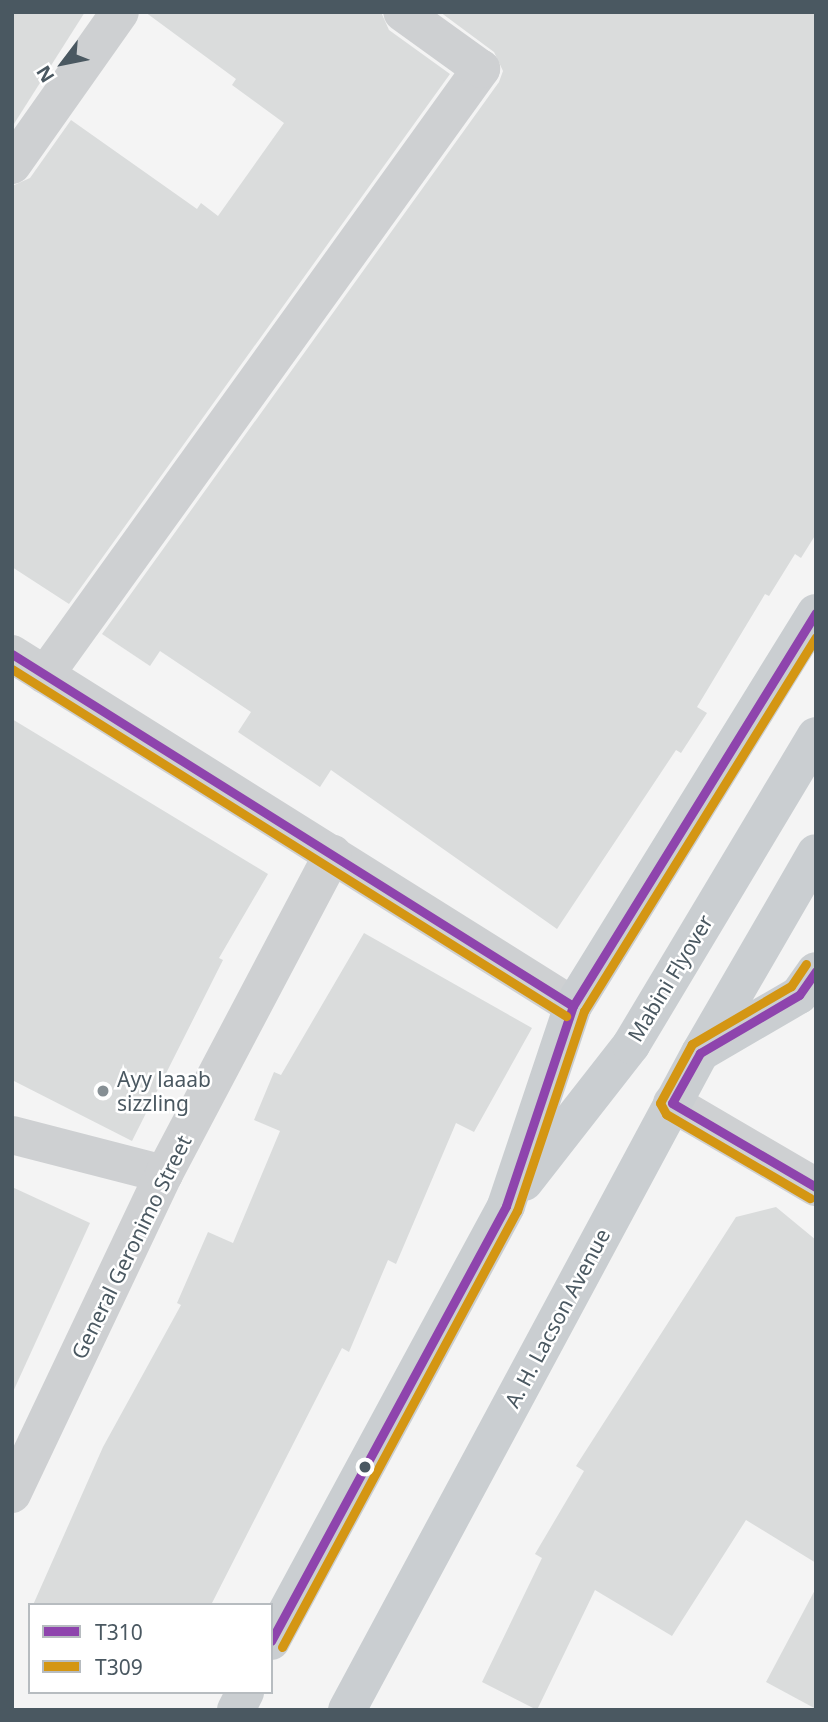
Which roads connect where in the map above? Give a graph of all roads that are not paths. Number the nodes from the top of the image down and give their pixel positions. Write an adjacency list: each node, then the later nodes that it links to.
1 (120, 12): 3 (street)
2 (402, 12): 6 (street)
3 (12, 165)
4 (816, 613): 11 (main road)
5 (12, 654): 6 (street)
6 (45, 675): 8 (street)
7 (816, 736): 17 (main road, Mabini Flyover)
8 (333, 853): 11 (street); 15 (street, General Geronimo Street)
9 (816, 853): 12 (main road)
10 (816, 971): 12 (main road)
11 (573, 1006): 17 (main road)
12 (700, 1053): 13 (main road, A. H. Lacson Avenue)
13 (672, 1103): 16 (street); 22 (main road, A. H. Lacson Avenue)
14 (12, 1135): 15 (street)
15 (164, 1174): 18 (street, General Geronimo Street)
16 (816, 1187)
17 (506, 1206): 19 (main road)
18 (12, 1494)
19 (273, 1637)
20 (244, 1694): 21 (main road)
21 (236, 1710)
22 (347, 1710)

